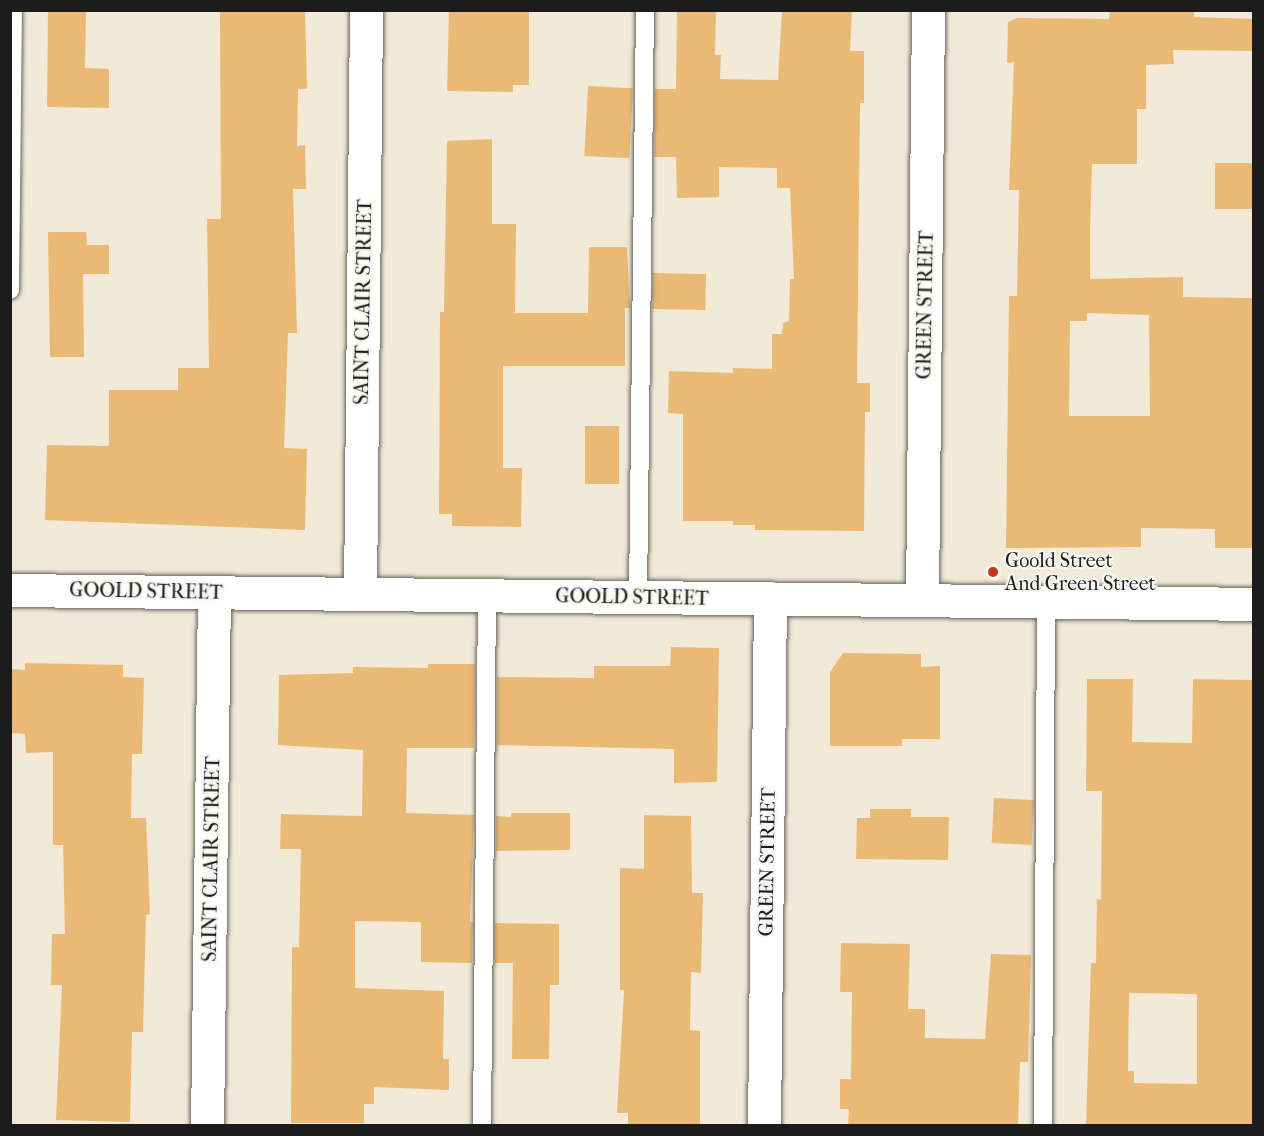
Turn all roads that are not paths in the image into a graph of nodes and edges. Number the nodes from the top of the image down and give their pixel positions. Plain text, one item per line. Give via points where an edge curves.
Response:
1 (13, 10) edge
2 (366, 10) edge
3 (645, 10) edge
4 (928, 10) edge
5 (10, 290) edge
6 (10, 590) edge
7 (214, 592) junction
8 (360, 594) junction
9 (487, 596) junction
10 (638, 597) junction
11 (770, 598) junction
12 (922, 600) junction
13 (1046, 602) junction
14 (1254, 604) edge
15 (207, 1125) edge
16 (482, 1125) edge
17 (764, 1125) edge
18 (1043, 1125) edge

1 - 5 lane
2 - 8 street, SAINT CLAIR STREET
3 - 10 lane
4 - 12 street, GREEN STREET
6 - 7 street, GOOLD STREET
7 - 8 street, GOOLD STREET
7 - 15 street, SAINT CLAIR STREET
8 - 9 street, GOOLD STREET
9 - 10 street, GOOLD STREET
9 - 16 lane
10 - 11 street, GOOLD STREET
11 - 12 street, GOOLD STREET
11 - 17 street, GREEN STREET
12 - 13 street, GOOLD STREET
13 - 14 street, GOOLD STREET
13 - 18 lane

